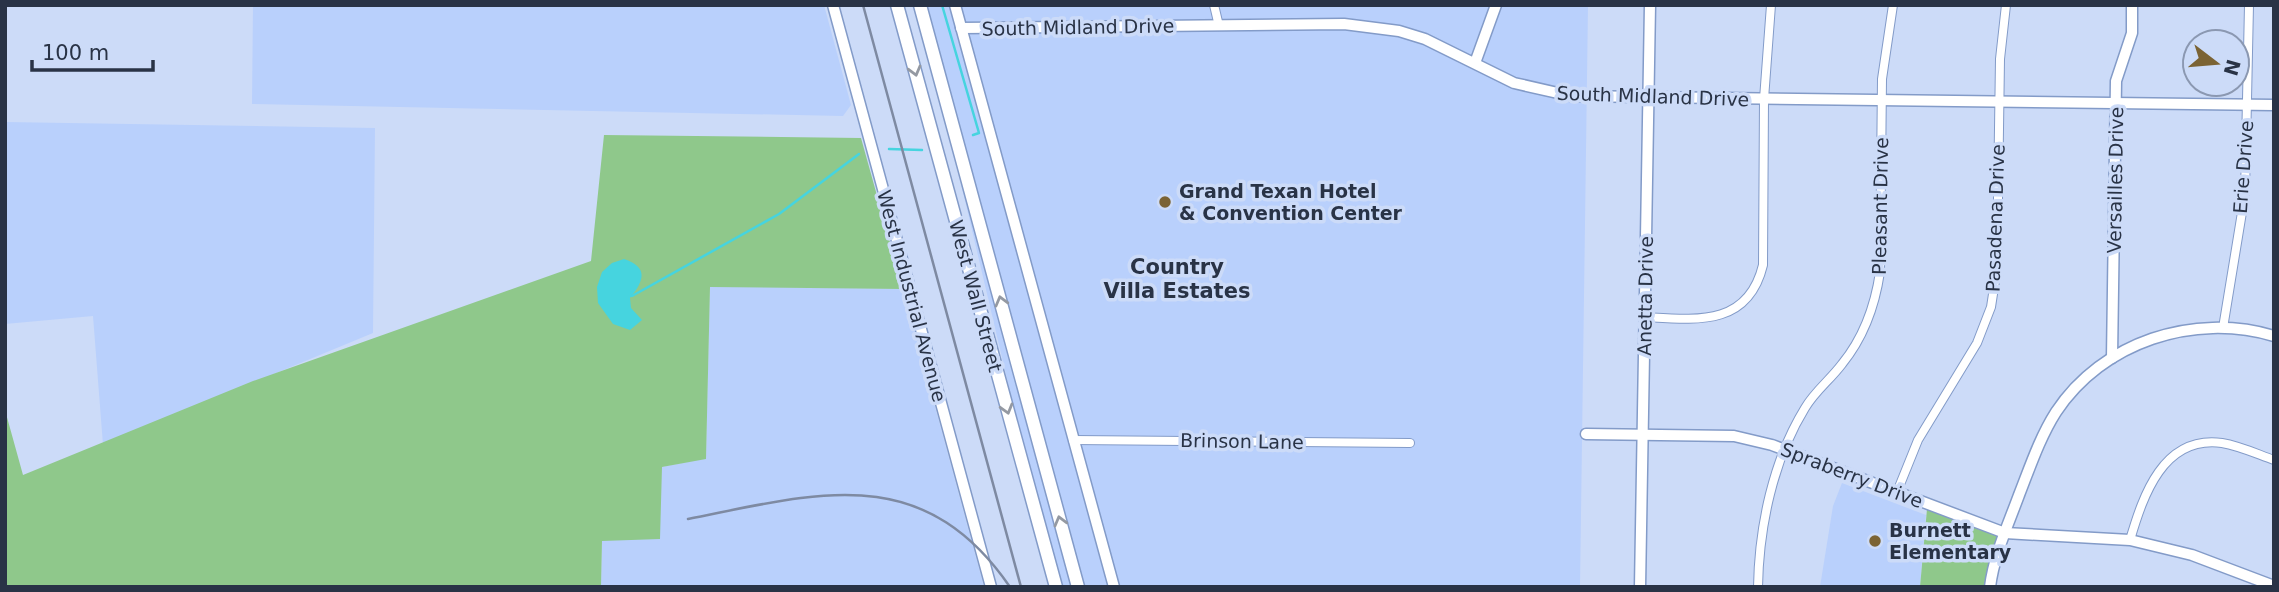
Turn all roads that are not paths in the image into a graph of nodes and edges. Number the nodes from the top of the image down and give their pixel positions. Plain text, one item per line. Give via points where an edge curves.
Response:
1 (833, 5) edge
2 (897, 5) edge
3 (920, 5) edge
4 (955, 5) edge
5 (1214, 5) edge
6 (1496, 5) edge
7 (1650, 5) edge
8 (1771, 5) edge
9 (1893, 5) edge
10 (2006, 5) edge
11 (2132, 5) edge
12 (2249, 5) edge
13 (1219, 26) junction
14 (961, 28) junction
15 (1475, 63) junction
16 (1649, 97) junction
17 (1765, 99) junction
18 (1881, 100) junction
19 (1998, 101) junction
20 (2116, 104) junction
21 (2247, 105) junction
22 (2274, 105) edge
23 (1644, 317) junction
24 (2223, 328) junction
25 (2274, 336) edge
26 (2112, 358) junction
27 (1642, 434) junction
28 (1586, 435) dead end
29 (1073, 440) junction
30 (1410, 443) dead end
31 (1786, 450) junction
32 (2274, 460) edge
33 (1897, 492) junction
34 (2004, 533) junction
35 (2130, 540) junction
36 (2274, 586) edge
37 (991, 587) edge
38 (1056, 587) edge
39 (1078, 587) edge
40 (1114, 587) edge
41 (1640, 587) edge
42 (1758, 587) edge
43 (1990, 587) edge

1 - 37 street, West Industrial Avenue
2 -> 38 main road, West Wall Street
39 -> 3 main road, West Wall Street
4 - 14 street
5 - 13 street
6 - 15 street
7 - 16 street, Anetta Drive
8 - 17 street
9 - 18 street, Pleasant Drive
10 - 19 street, Pasadena Drive
11 - 20 street, Versailles Drive via 2132,33 2117,74
12 - 21 street, Erie Drive
13 - 14 street, South Midland Drive
13 - 15 street, South Midland Drive via 1373,27 1425,39
14 - 29 street
15 - 16 street, South Midland Drive via 1514,83 1546,92
16 - 17 street, South Midland Drive
16 - 23 street, Anetta Drive
17 - 18 street, South Midland Drive
17 - 23 street via 1763,265 1758,286 1733,312 1703,318
18 - 19 street, South Midland Drive
18 - 31 street, Pleasant Drive via 1880,272 1875,299 1857,343 1806,406
19 - 20 street, South Midland Drive
19 - 33 street, Pasadena Drive via 1997,268 1991,307 1977,343 1918,440
20 - 21 street, South Midland Drive
20 - 26 street, Versailles Drive
21 - 22 street, South Midland Drive
21 - 24 street, Erie Drive via 2245,194
23 - 27 street, Anetta Drive
24 - 25 street
24 - 26 street via 2167,334
26 - 34 street via 2073,390 2056,412
27 - 28 street, Spraberry Drive
27 - 31 street, Spraberry Drive via 1734,436
27 - 41 street, Anetta Drive
29 - 30 street, Brinson Lane
29 - 40 street
31 - 33 street, Spraberry Drive
31 - 42 street, Pleasant Drive via 1762,527
32 - 35 street via 2218,443 2178,453 2154,475
33 - 34 street, Spraberry Drive
34 - 35 street, Spraberry Drive
34 - 43 street
35 - 36 street, Spraberry Drive via 2192,555

